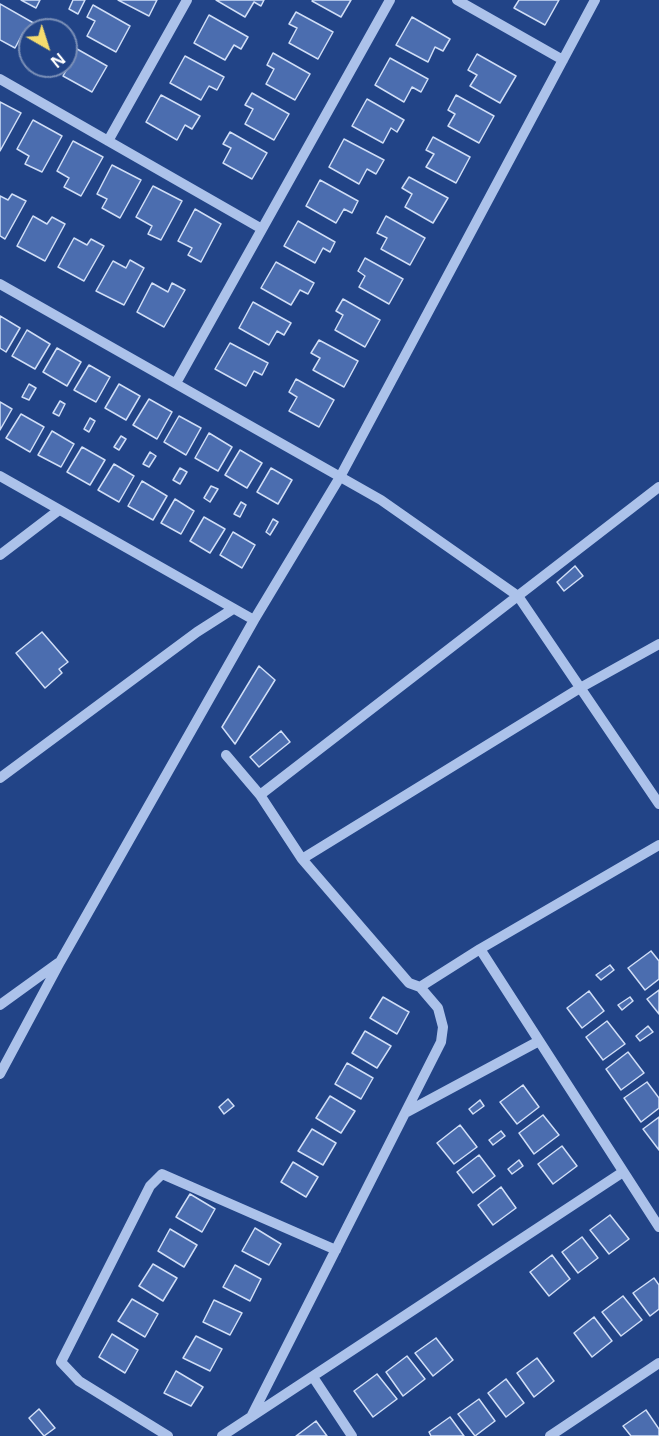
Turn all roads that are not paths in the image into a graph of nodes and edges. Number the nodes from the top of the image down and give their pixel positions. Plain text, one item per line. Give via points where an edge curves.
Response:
1 (187, 0) edge
2 (390, 0) edge
3 (456, 0) edge
4 (595, 0) edge
5 (563, 60) junction
6 (0, 80) edge
7 (108, 141) junction
8 (262, 228) junction
9 (0, 284) edge
10 (176, 383) junction
11 (0, 476) edge
12 (340, 477) junction
13 (659, 487) edge
14 (59, 510) junction
15 (0, 555) edge
16 (518, 596) junction
17 (233, 609) junction
18 (254, 620) junction
19 (659, 644) edge
20 (580, 688) junction
21 (226, 755) dead end
22 (0, 778) edge
23 (260, 795) junction
24 (659, 804) edge
25 (657, 850) edge
26 (302, 859) junction
27 (480, 950) junction
28 (60, 962) junction
29 (420, 987) junction
30 (0, 1005) edge
31 (539, 1041) junction
32 (0, 1074) edge
33 (405, 1113) junction
34 (623, 1172) junction
35 (659, 1227) edge
36 (336, 1250) junction
37 (659, 1363) edge
38 (313, 1377) junction
39 (251, 1417) junction
40 (168, 1436) edge
41 (222, 1436) edge
42 (352, 1436) edge
43 (550, 1436) edge

1 - 7 street
2 - 8 street
3 - 5 street
4 - 5 street
5 - 12 street
6 - 7 street
7 - 8 street
8 - 10 street
9 - 10 street
10 - 12 street
11 - 14 street
12 - 16 street
12 - 18 street
13 - 16 street
14 - 15 street
14 - 17 street
16 - 20 street
16 - 23 street
17 - 18 street
17 - 22 street
18 - 28 street
19 - 20 street
20 - 24 street
20 - 26 street
21 - 23 street
23 - 26 street
25 - 27 street
26 - 29 street via 409,983
27 - 29 street
27 - 31 street
28 - 30 street
28 - 32 street
29 - 33 street via 438,1008 443,1027 441,1042
31 - 33 street
31 - 34 street
33 - 36 street
34 - 35 street
34 - 38 street
36 - 39 street
36 - 40 street via 162,1174 150,1186 61,1362 79,1382
37 - 43 street
38 - 39 street
38 - 42 street
39 - 41 street

